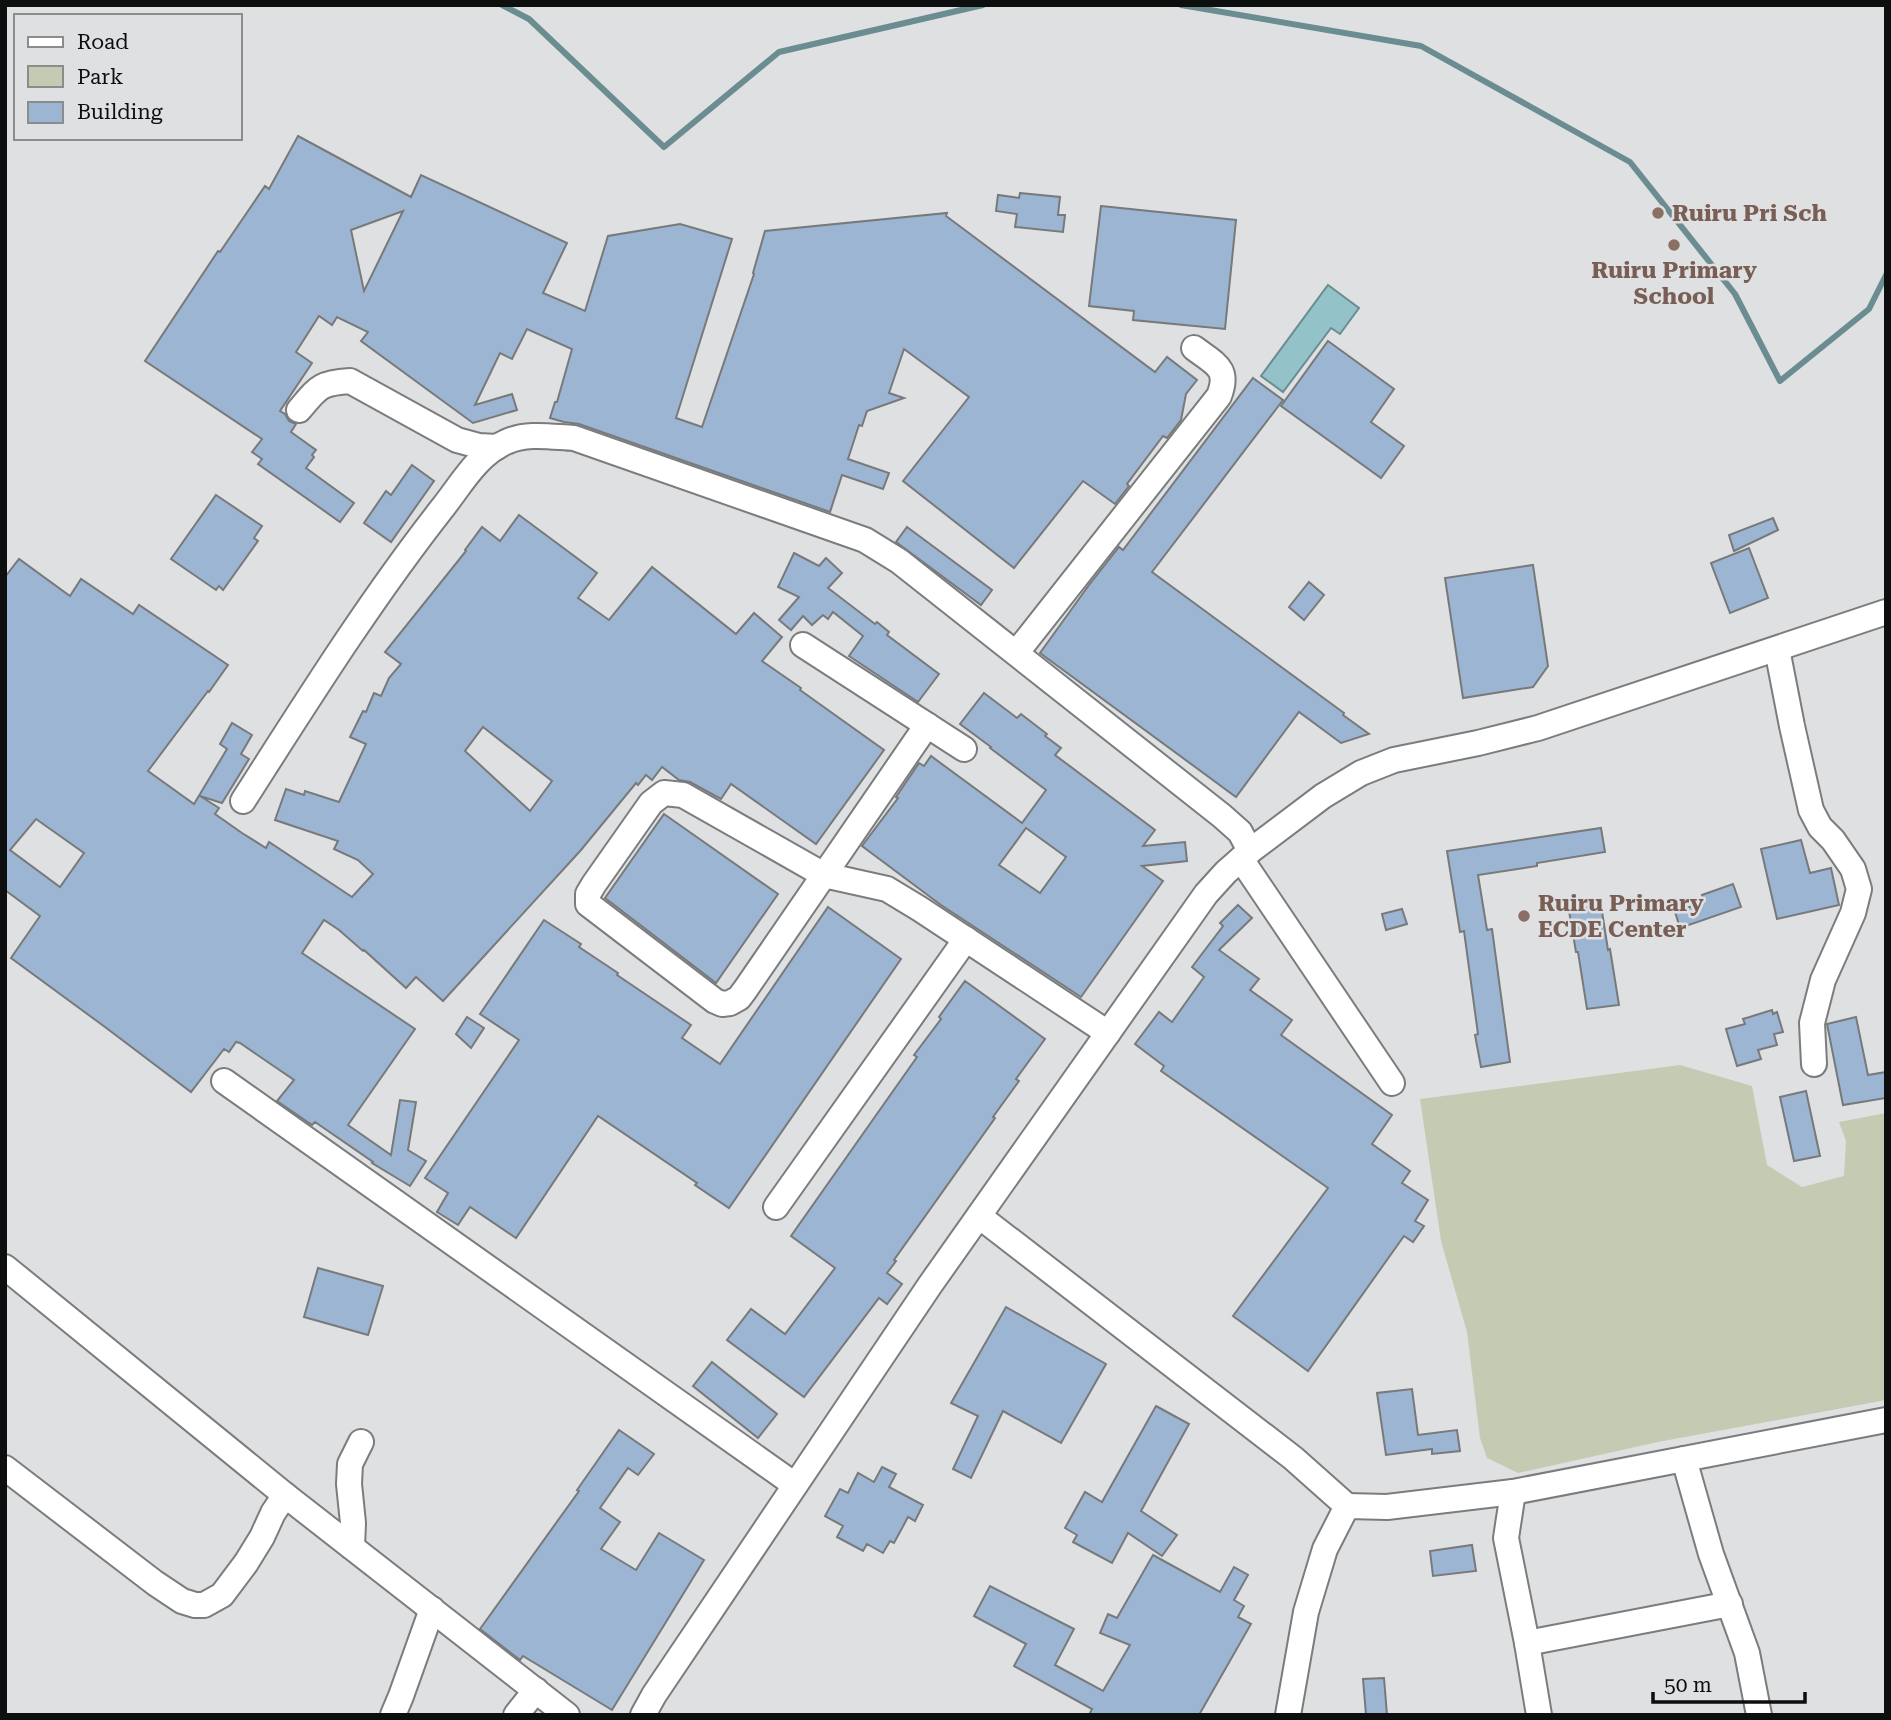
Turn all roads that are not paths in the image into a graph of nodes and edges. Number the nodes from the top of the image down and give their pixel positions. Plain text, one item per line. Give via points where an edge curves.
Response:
1 (1194, 348) dead end
2 (299, 410) dead end
3 (497, 447) junction
4 (1886, 612) edge
5 (803, 645) dead end
6 (1777, 649) junction
7 (1017, 652) junction
8 (927, 725) junction
9 (964, 749) dead end
10 (243, 801) dead end
11 (1245, 855) junction
12 (824, 875) junction
13 (966, 939) junction
14 (1108, 1033) junction
15 (1814, 1065) dead end
16 (224, 1081) dead end
17 (1392, 1083) dead end
18 (776, 1207) dead end
19 (979, 1216) junction
20 (5, 1267) edge
21 (1886, 1420) edge
22 (360, 1442) dead end
23 (1684, 1459) junction
24 (5, 1468) edge
25 (795, 1485) junction
26 (1513, 1492) junction
27 (285, 1495) junction
28 (1347, 1506) junction
29 (352, 1548) junction
30 (1730, 1604) junction
31 (432, 1609) junction
32 (1528, 1643) junction
33 (536, 1690) junction
34 (393, 1715) edge
35 (516, 1715) edge
36 (567, 1715) edge
37 (643, 1715) edge
38 (1288, 1715) edge
39 (1539, 1715) edge
40 (1759, 1715) edge

1 - 7 street via 1220,368 1224,383 1219,396
2 - 3 street via 317,389 331,382 350,381 457,440
3 - 7 street via 539,435 574,438 865,540 900,561
3 - 10 street via 483,456 431,522 340,649
4 - 6 street
5 - 8 street
6 - 11 street via 1538,728 1394,760 1323,796
6 - 15 street via 1811,810 1853,869 1859,889 1820,990 1812,1023
7 - 11 street via 1240,832
8 - 9 street
8 - 12 street
11 - 14 street via 1206,894
11 - 17 street
12 - 12 street via 745,990 722,1004 589,904 594,884 651,803 664,793 683,795
12 - 13 street via 887,889
13 - 14 street
13 - 18 street
14 - 19 street
16 - 25 street
19 - 25 street
19 - 28 street via 1293,1458
20 - 27 street
21 - 23 street
22 - 29 street via 350,1464
23 - 26 street
23 - 30 street
24 - 27 street via 155,1583 195,1605 222,1595
25 - 37 street
26 - 28 street via 1387,1507
26 - 32 street via 1506,1538
27 - 29 street
28 - 38 street via 1325,1549 1306,1612
29 - 31 street
30 - 32 street
30 - 40 street via 1747,1653
31 - 33 street
31 - 34 street
32 - 39 street
33 - 35 street
33 - 36 street

